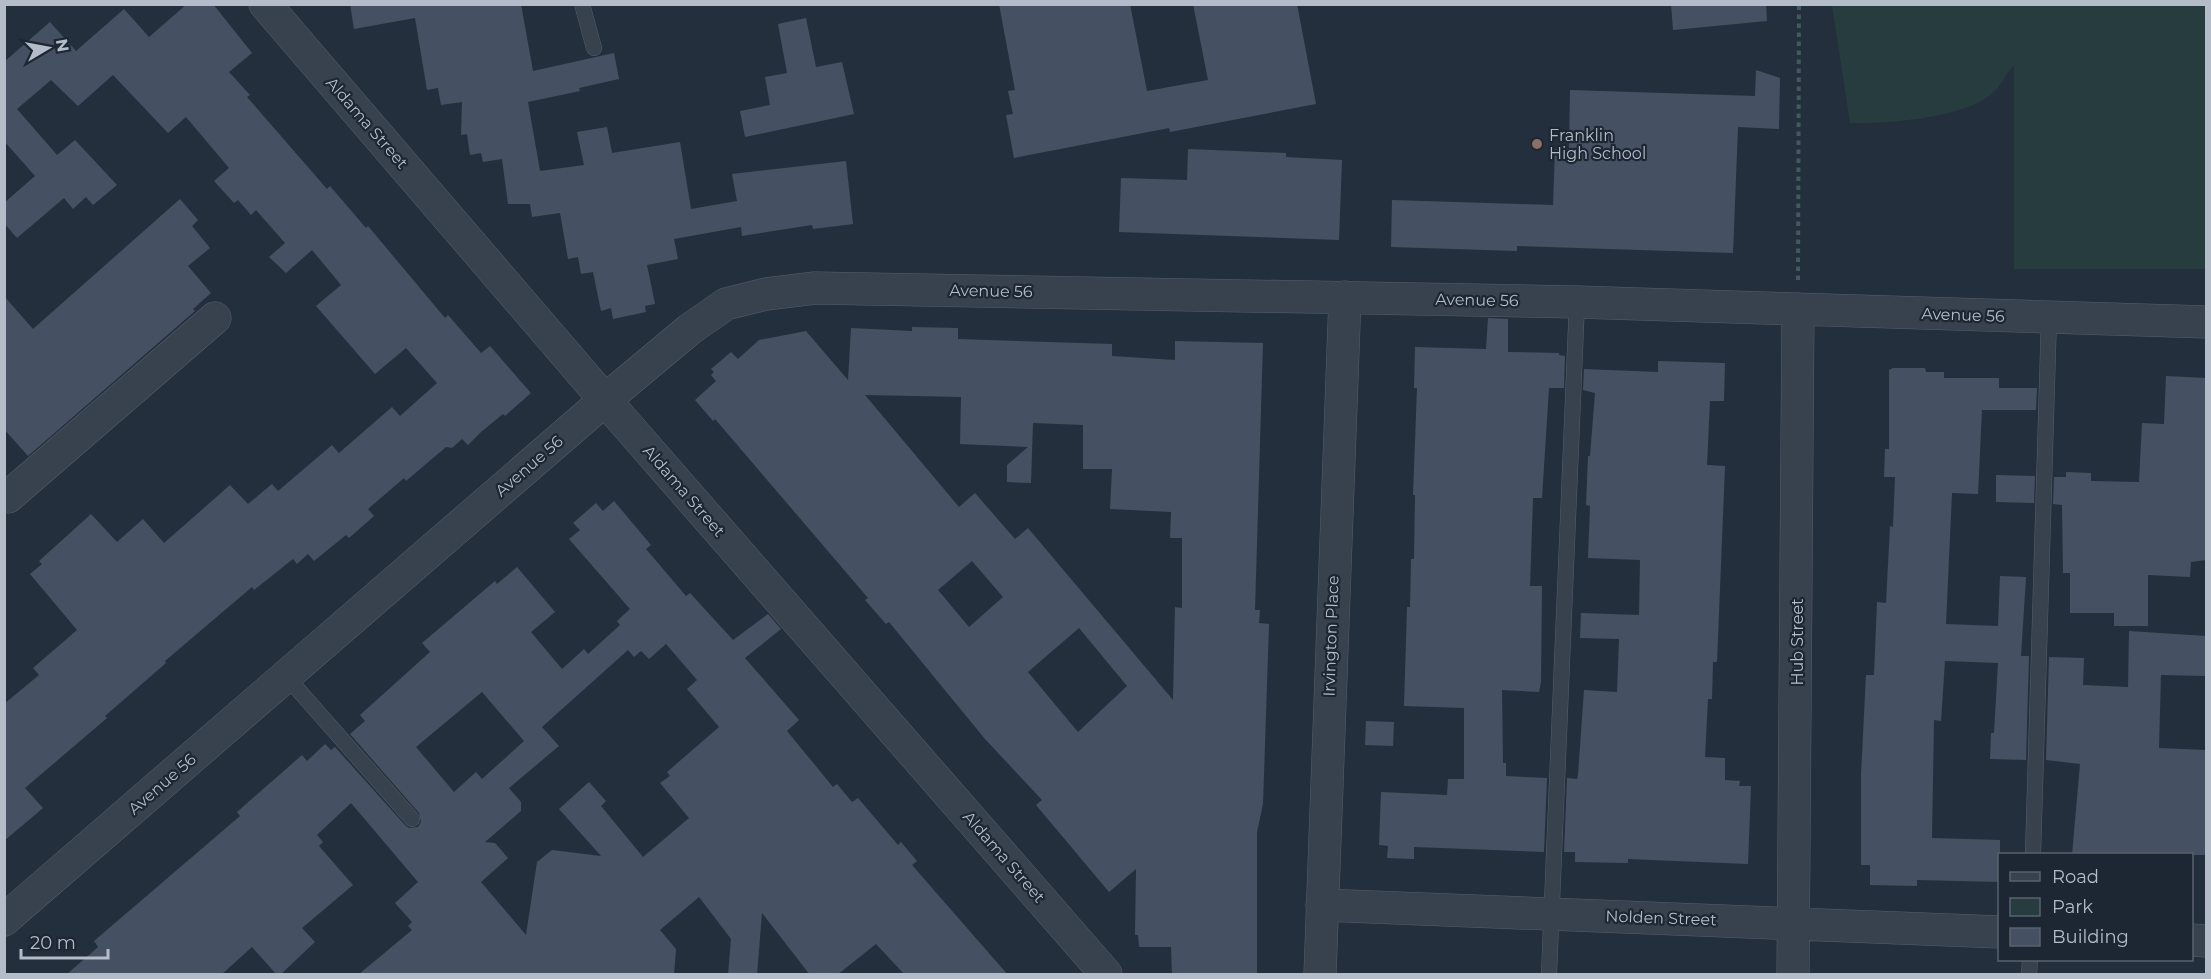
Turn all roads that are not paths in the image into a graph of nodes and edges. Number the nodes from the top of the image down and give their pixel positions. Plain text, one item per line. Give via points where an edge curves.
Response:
1 (265, 4) edge
2 (582, 4) edge
3 (594, 48) dead end
4 (1345, 297) junction
5 (1576, 302) junction
6 (1798, 309) junction
7 (2049, 317) junction
8 (215, 318) dead end
9 (2206, 322) edge
10 (605, 400) junction
11 (4, 493) edge
12 (286, 676) junction
13 (411, 819) dead end
14 (2033, 853) edge
15 (1322, 905) junction
16 (1549, 914) junction
17 (4, 920) edge
18 (1795, 924) junction
19 (1998, 932) edge
20 (1106, 975) edge
21 (1320, 975) edge
22 (1549, 975) edge
23 (1793, 975) edge

1 - 10 street, Aldama Street
2 - 3 lane
4 - 5 street, Avenue 56
4 - 10 street, Avenue 56 via 815,288 766,294 726,304
4 - 15 street, Irvington Place
5 - 6 street, Avenue 56
5 - 16 lane
6 - 7 street, Avenue 56
6 - 18 street, Hub Street
7 - 9 street, Avenue 56
7 - 14 lane
8 - 11 street via 8,497
10 - 12 street, Avenue 56
10 - 20 street, Aldama Street
12 - 13 lane
12 - 17 street, Avenue 56
15 - 16 street, Nolden Street
15 - 21 street, Irvington Place
16 - 18 street, Nolden Street
16 - 22 lane
18 - 19 street, Nolden Street
18 - 23 street, Hub Street

